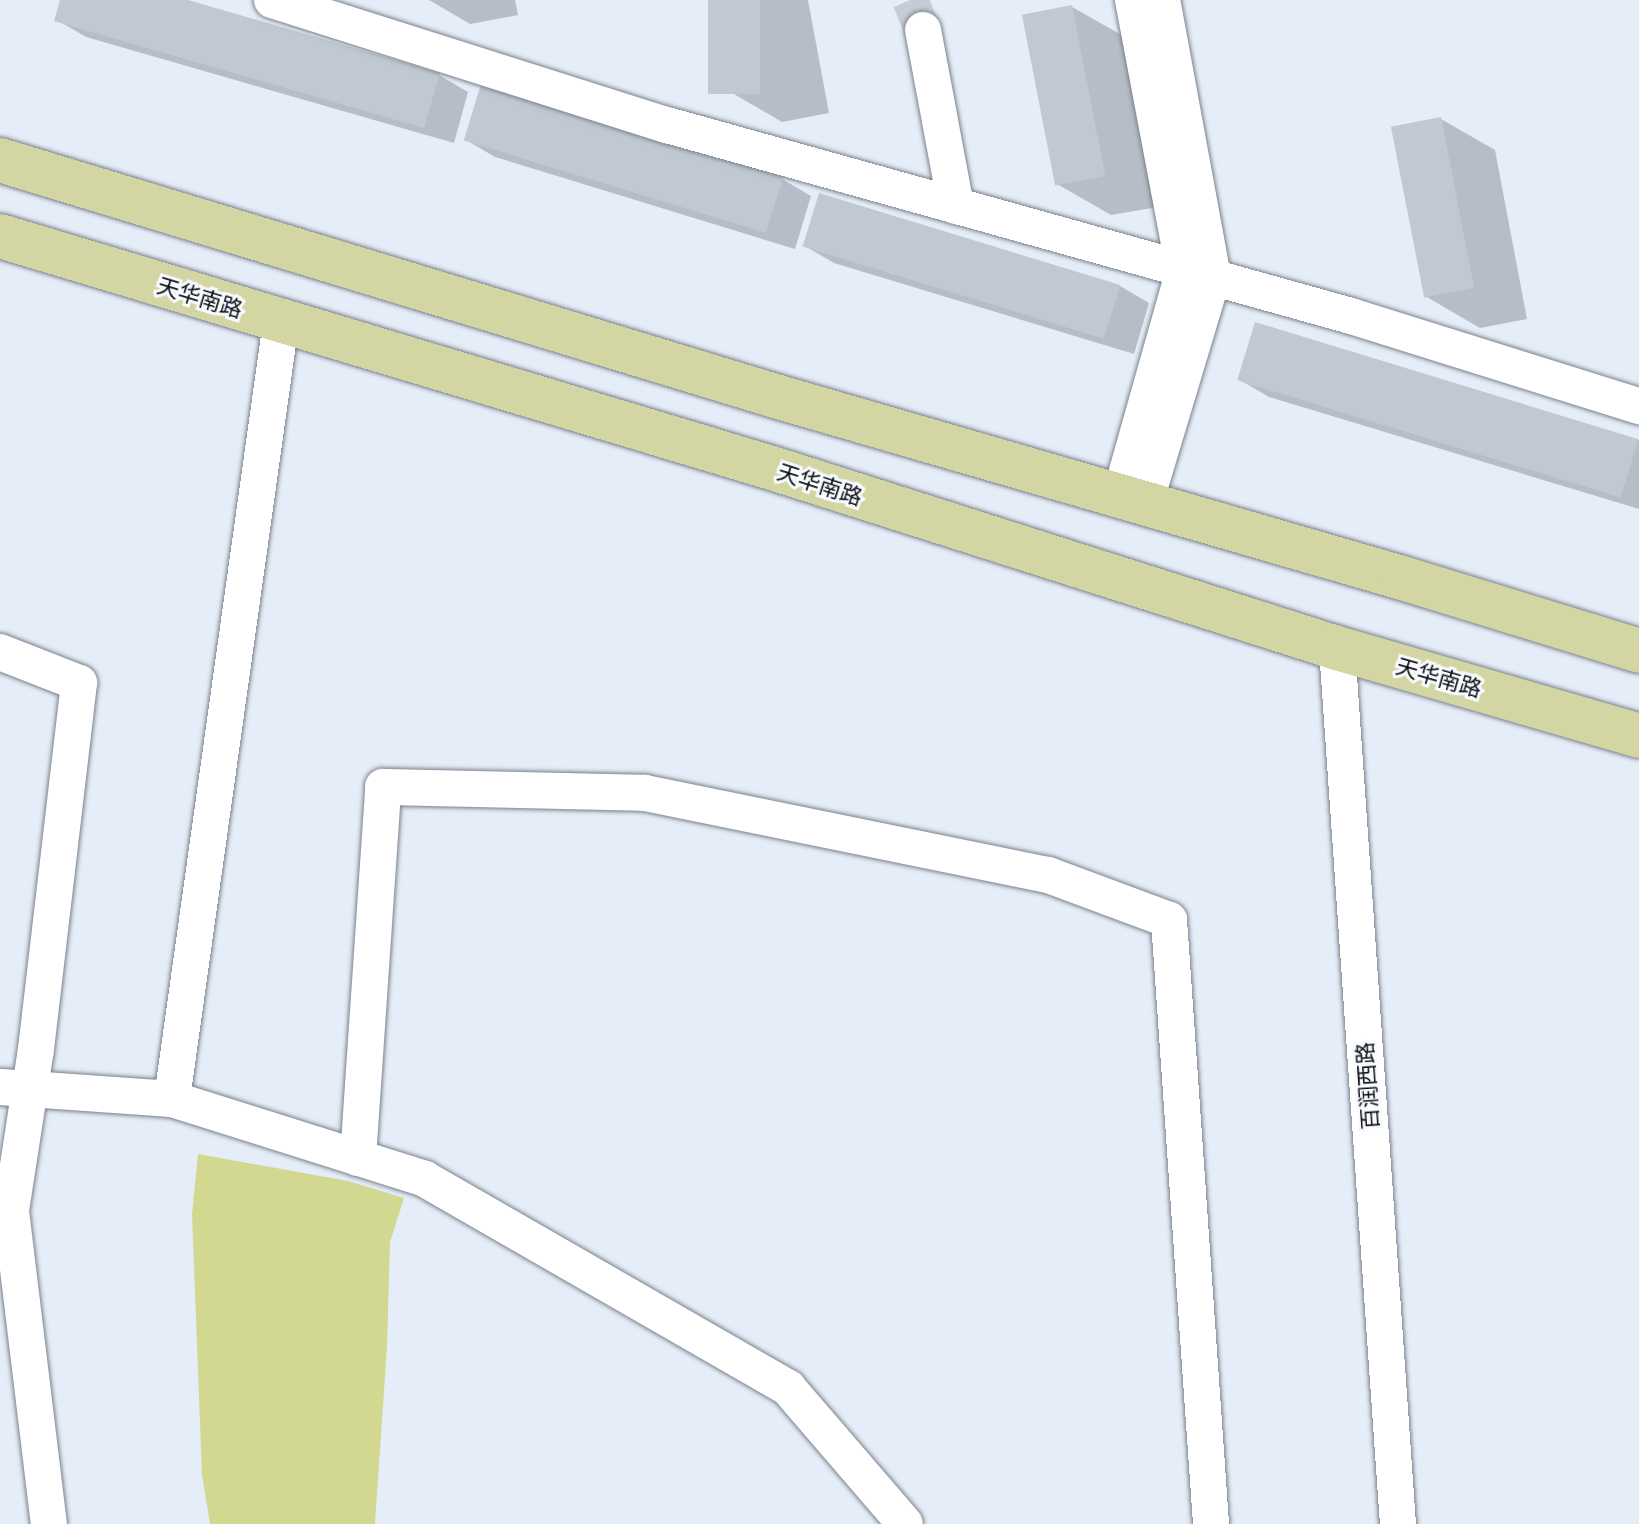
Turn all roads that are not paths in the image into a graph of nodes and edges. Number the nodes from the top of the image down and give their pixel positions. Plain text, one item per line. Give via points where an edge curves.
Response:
1 (272, 0) edge
2 (1133, 0) edge
3 (1162, 0) edge
4 (923, 30) tunnel mouth
5 (0, 160) edge
6 (956, 206) junction
7 (0, 236) edge
8 (1198, 273) junction
9 (281, 322) junction
10 (1639, 406) edge
11 (1132, 500) junction
12 (1337, 648) junction
13 (1639, 651) edge
14 (0, 652) edge
15 (1639, 736) edge
16 (15, 1088) edge
17 (172, 1099) junction
18 (358, 1158) junction
19 (49, 1524) edge
20 (905, 1524) edge
21 (1211, 1524) edge
22 (1398, 1524) edge

1 - 6 street via 667,125
2 - 8 street
3 - 8 street
4 - 6 street
5 - 11 main road
6 - 8 street
7 - 9 main road, 天华南路
8 - 10 street
8 - 11 street
9 - 12 main road, 天华南路 via 775,469
9 - 17 street
11 - 13 main road
12 - 15 main road, 天华南路
12 - 22 street, 百润西路
14 - 16 street via 79,683
16 - 17 street
16 - 19 street via 11,1211
17 - 18 street
18 - 20 street via 425,1179 788,1388
18 - 21 street via 383,787 645,793 1048,875 1169,920

